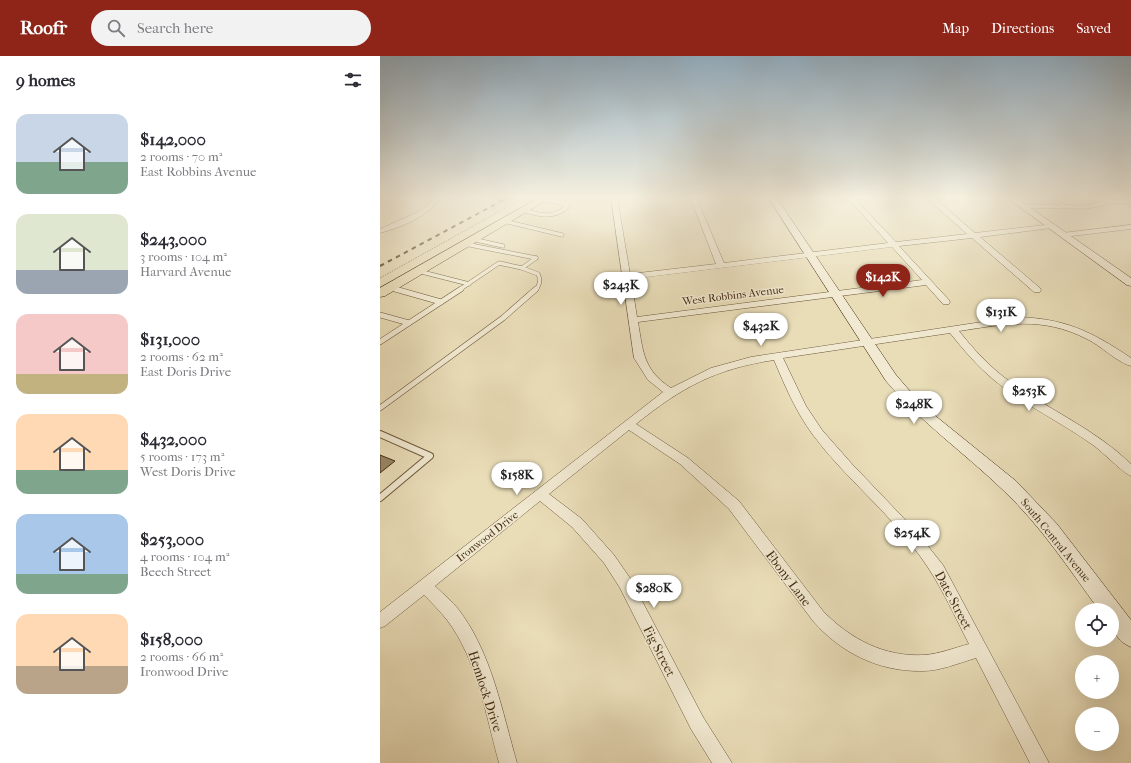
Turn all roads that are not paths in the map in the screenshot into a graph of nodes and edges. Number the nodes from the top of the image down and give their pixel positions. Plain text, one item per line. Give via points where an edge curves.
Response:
1 (488, 230) edge
2 (541, 230) edge
3 (619, 230) edge
4 (706, 230) edge
5 (794, 230) edge
6 (881, 230) edge
7 (968, 230) edge
8 (1017, 230) edge
9 (1057, 230) edge
10 (1097, 230) edge
11 (1063, 234) junction
12 (562, 235) dead end
13 (974, 235) junction
14 (469, 241) junction
15 (895, 245) junction
16 (503, 246) dead end
17 (810, 255) junction
18 (721, 266) junction
19 (522, 268) junction
20 (418, 271) junction
21 (627, 277) junction
22 (928, 282) junction
23 (1131, 283) edge
24 (469, 284) junction
25 (385, 290) edge
26 (1036, 290) dead end
27 (836, 294) junction
28 (441, 302) junction
29 (946, 302) dead end
30 (380, 315) edge
31 (634, 320) junction
32 (409, 323) junction
33 (952, 329) junction
34 (380, 342) edge
35 (867, 342) junction
36 (777, 356) junction
37 (1131, 362) edge
38 (670, 392) junction
39 (380, 408) edge
40 (628, 424) junction
41 (380, 434) edge
42 (1131, 471) edge
43 (540, 494) junction
44 (380, 498) edge
45 (425, 586) junction
46 (1106, 603) edge
47 (380, 621) edge
48 (1119, 621) edge
49 (1131, 637) edge
50 (980, 649) junction
51 (508, 763) edge
52 (723, 763) edge
53 (1040, 763) edge

1 - 14 main road
2 - 12 lane
3 - 21 street
4 - 18 street
5 - 17 street, South Central Avenue
6 - 15 street
7 - 13 street
8 - 13 street
9 - 11 street
10 - 11 street
11 - 23 street
13 - 15 street
13 - 26 street
14 - 16 lane
14 - 19 lane via 536,258
14 - 20 main road
15 - 17 street
15 - 22 street
17 - 18 street
17 - 27 street, South Central Avenue
18 - 21 street
19 - 24 lane via 499,263
19 - 39 lane via 538,274 539,285 534,293
20 - 24 lane
20 - 25 main road
21 - 31 street
22 - 27 street, West Robbins Avenue
22 - 29 street
24 - 28 lane
25 - 28 lane
27 - 31 street, West Robbins Avenue
27 - 35 street, South Central Avenue
28 - 32 lane
30 - 32 lane
31 - 38 street via 638,353 644,368 658,384
32 - 34 lane
33 - 35 street, Ironwood Drive
33 - 37 street, Ironwood Drive via 1015,320 1051,323 1088,336
33 - 42 street via 995,376 1080,429
35 - 36 street, Ironwood Drive
35 - 46 street, South Central Avenue via 911,403 1009,485 1041,519
36 - 38 street, Ironwood Drive via 719,368 694,378
36 - 50 street, Date Street via 796,400 816,432 927,552
38 - 40 street, Ironwood Drive
40 - 43 street, Ironwood Drive
40 - 50 street, Ebony Lane via 674,453 718,489 734,506 818,616 843,640 873,656 899,662 937,662
41 - 44 lane via 430,456
43 - 45 street, Ironwood Drive
43 - 52 street, Fig Street via 577,523 609,559 625,583 696,723
45 - 47 street, Ironwood Drive
45 - 51 street, Hemlock Drive via 453,615 471,645 481,668
48 - 49 street, South Central Avenue
50 - 53 street, Date Street

